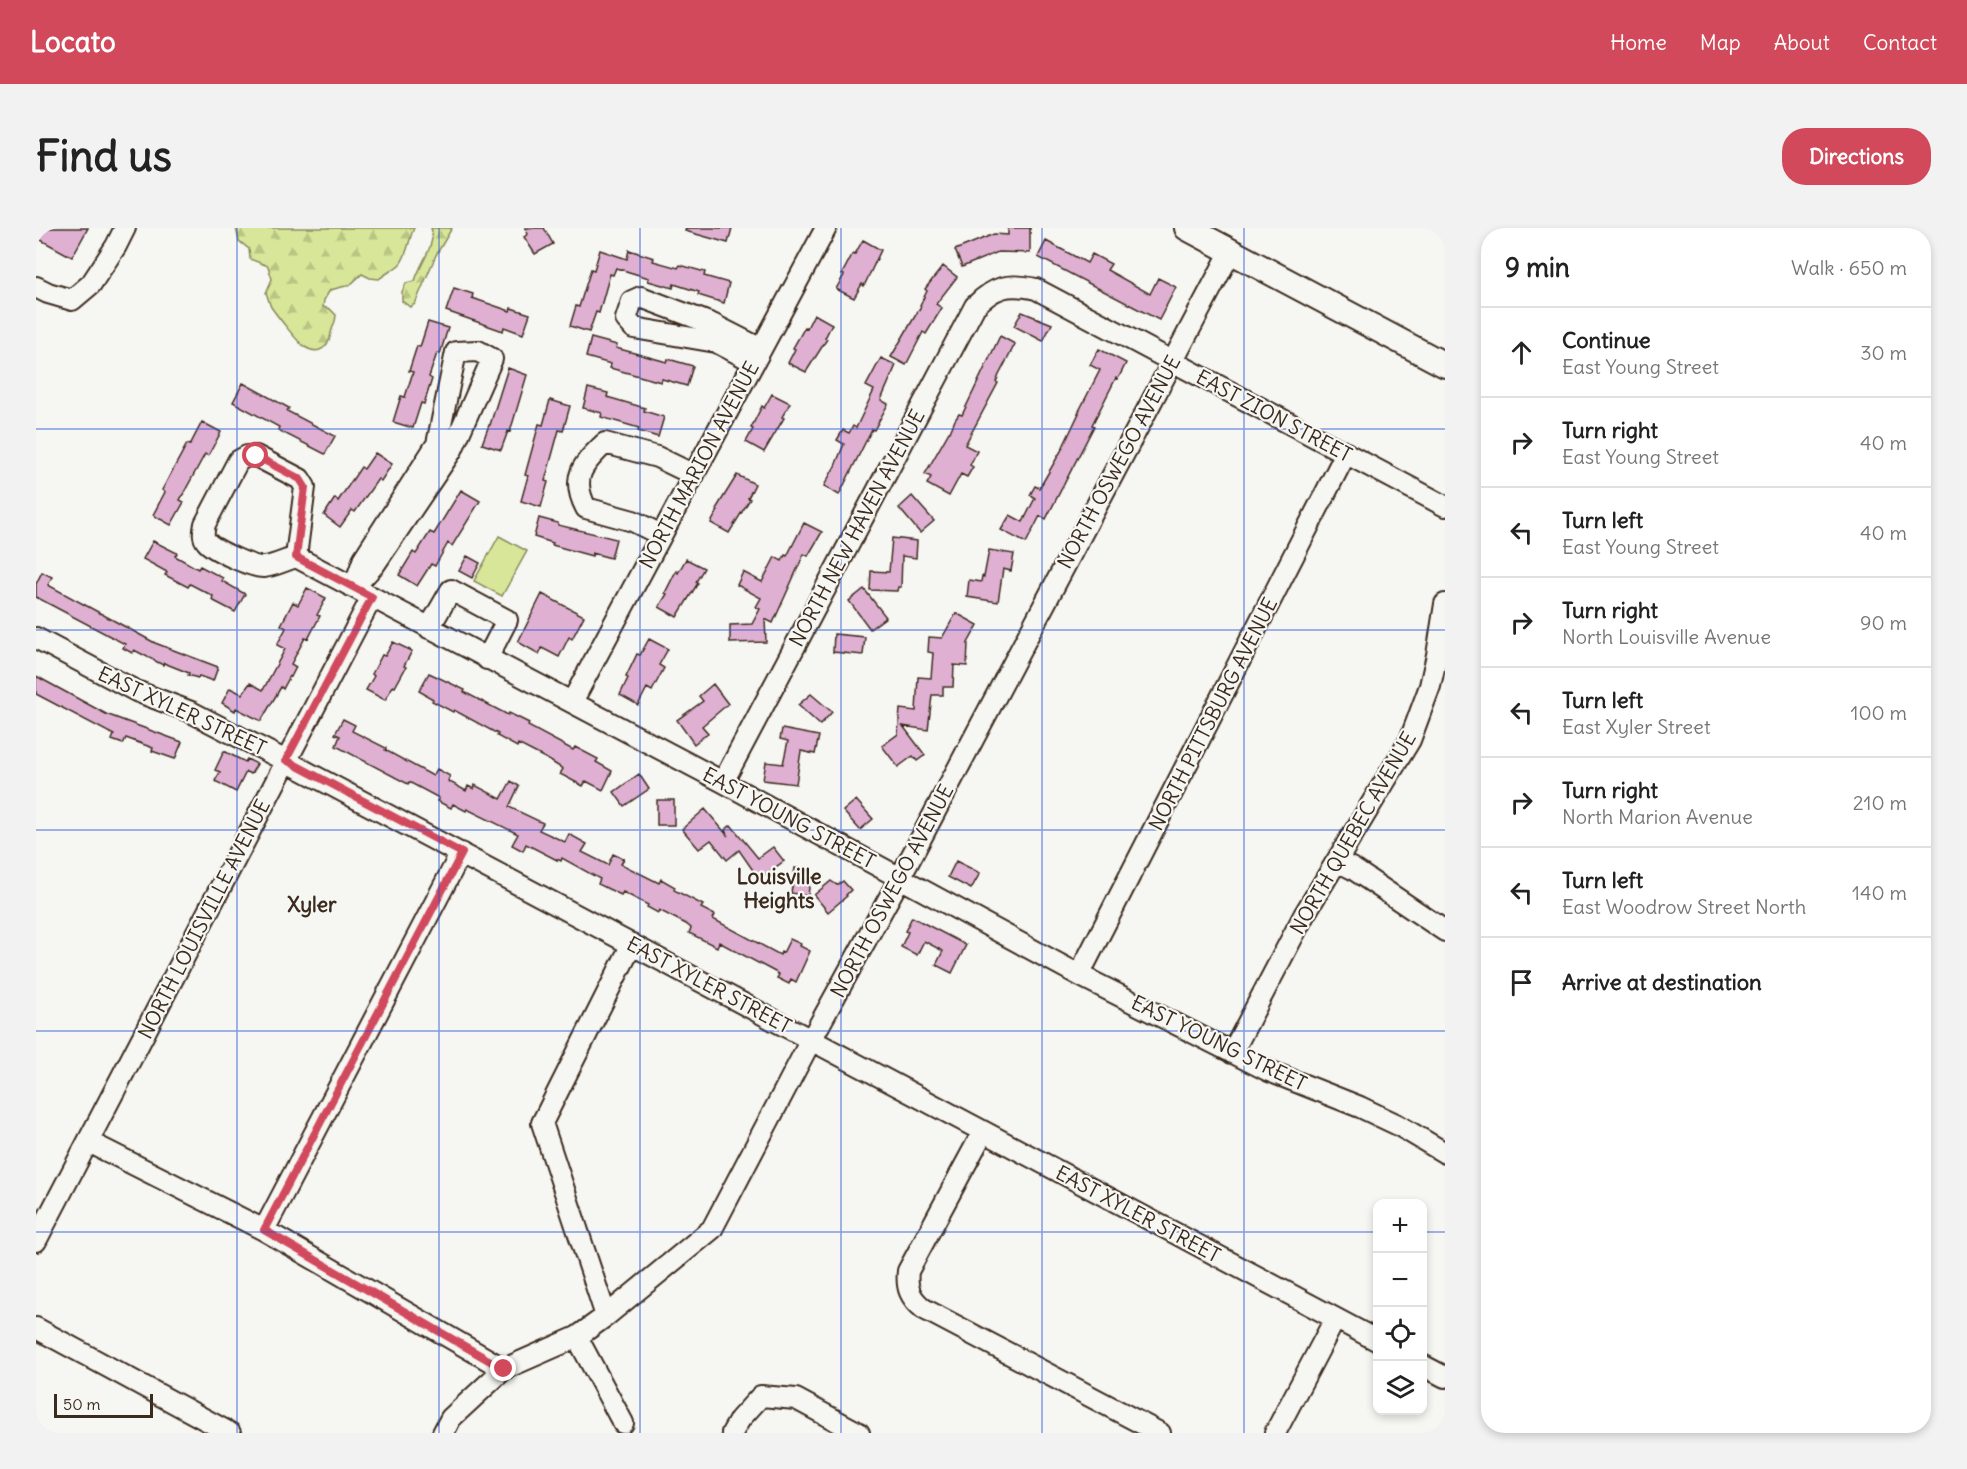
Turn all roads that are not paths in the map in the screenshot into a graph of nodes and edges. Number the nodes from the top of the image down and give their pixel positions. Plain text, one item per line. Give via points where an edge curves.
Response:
1 (124, 228) edge
2 (1187, 228) edge
3 (818, 231) edge
4 (1231, 251) junction
5 (36, 286) edge
6 (1005, 286) joint
7 (758, 355) junction
8 (1172, 362) junction
9 (1445, 365) edge
10 (1346, 453) junction
11 (694, 475) junction
12 (1445, 506) edge
13 (661, 536) junction
14 (296, 557) junction
15 (354, 587) junction
16 (372, 597) junction
17 (1445, 604) edge
18 (429, 628) junction
19 (36, 638) edge
20 (487, 659) junction
21 (572, 702) junction
22 (286, 760) junction
23 (723, 782) junction
24 (462, 853) junction
25 (1337, 861) junction
26 (900, 878) junction
27 (1445, 931) edge
28 (632, 944) junction
29 (1079, 975) junction
30 (811, 1040) junction
31 (1232, 1053) junction
32 (983, 1132) junction
33 (89, 1142) junction
34 (1445, 1153) edge
35 (264, 1230) junction
36 (36, 1241) edge
37 (606, 1316) junction
38 (1335, 1319) junction
39 (36, 1328) edge
40 (577, 1337) junction
41 (1373, 1339) edge
42 (1427, 1368) edge
43 (504, 1369) junction
44 (1445, 1377) edge
45 (623, 1422) dead end
46 (230, 1433) edge
47 (443, 1433) edge
48 (732, 1433) edge
49 (859, 1433) edge
50 (1160, 1433) edge
51 (1275, 1433) edge

1 - 5 street via 91,284 72,300
2 - 4 main road
3 - 7 street, NORTH MARION AVENUE
4 - 8 street, NORTH OSWEGO AVENUE
4 - 9 main road
6 - 8 street, EAST ZION STREET via 1036,289
6 - 23 street, NORTH NEW HAVEN AVENUE via 987,294 975,306
7 - 7 street via 712,324 641,297 632,301 626,319 634,328 716,342
7 - 11 street, NORTH MARION AVENUE
8 - 10 street, EAST ZION STREET
8 - 26 street, NORTH OSWEGO AVENUE
10 - 12 street, EAST ZION STREET
10 - 29 street, NORTH PITTSBURG AVENUE
11 - 13 street, NORTH MARION AVENUE
11 - 13 street via 657,457 605,443 585,464 579,477 579,495 586,508 633,521
13 - 21 street, NORTH MARION AVENUE
14 - 14 street via 262,567 250,565 206,542 205,524 238,461 247,456 265,460 300,479 305,487
14 - 15 street, EAST YOUNG STREET
15 - 15 street via 375,564 452,450 492,358 478,351 456,352 437,444 364,558
15 - 16 street, EAST YOUNG STREET
16 - 18 street, EAST YOUNG STREET
16 - 22 street, NORTH LOUISVILLE AVENUE
17 - 25 street, NORTH QUEBEC AVENUE via 1430,686 1410,740
18 - 20 street, EAST YOUNG STREET
18 - 20 street via 451,590 507,620
19 - 22 street, EAST XYLER STREET via 136,692 191,712
20 - 21 street, EAST YOUNG STREET
21 - 23 street, EAST YOUNG STREET
22 - 24 street, EAST XYLER STREET
22 - 33 street, NORTH LOUISVILLE AVENUE
23 - 26 street, EAST YOUNG STREET
24 - 28 street, EAST XYLER STREET
24 - 35 street
25 - 27 street
25 - 31 street, NORTH QUEBEC AVENUE via 1304,915
26 - 29 street, EAST YOUNG STREET
26 - 30 street, NORTH OSWEGO AVENUE
28 - 30 street, EAST XYLER STREET
28 - 37 street via 542,1123
29 - 31 street, EAST YOUNG STREET
30 - 32 street, EAST XYLER STREET
30 - 37 street, NORTH OSWEGO AVENUE via 712,1229
31 - 34 street, EAST YOUNG STREET via 1398,1125
32 - 38 street, EAST XYLER STREET
32 - 50 street via 908,1271 907,1284 913,1300
33 - 35 street
33 - 36 street, NORTH LOUISVILLE AVENUE
35 - 43 street
37 - 40 street, NORTH OSWEGO AVENUE
38 - 41 street, EAST XYLER STREET
38 - 51 street
39 - 46 street
40 - 43 street, NORTH OSWEGO AVENUE
40 - 45 street
42 - 44 street
43 - 47 street, NORTH OSWEGO AVENUE via 451,1418
48 - 49 street via 761,1396 796,1399

